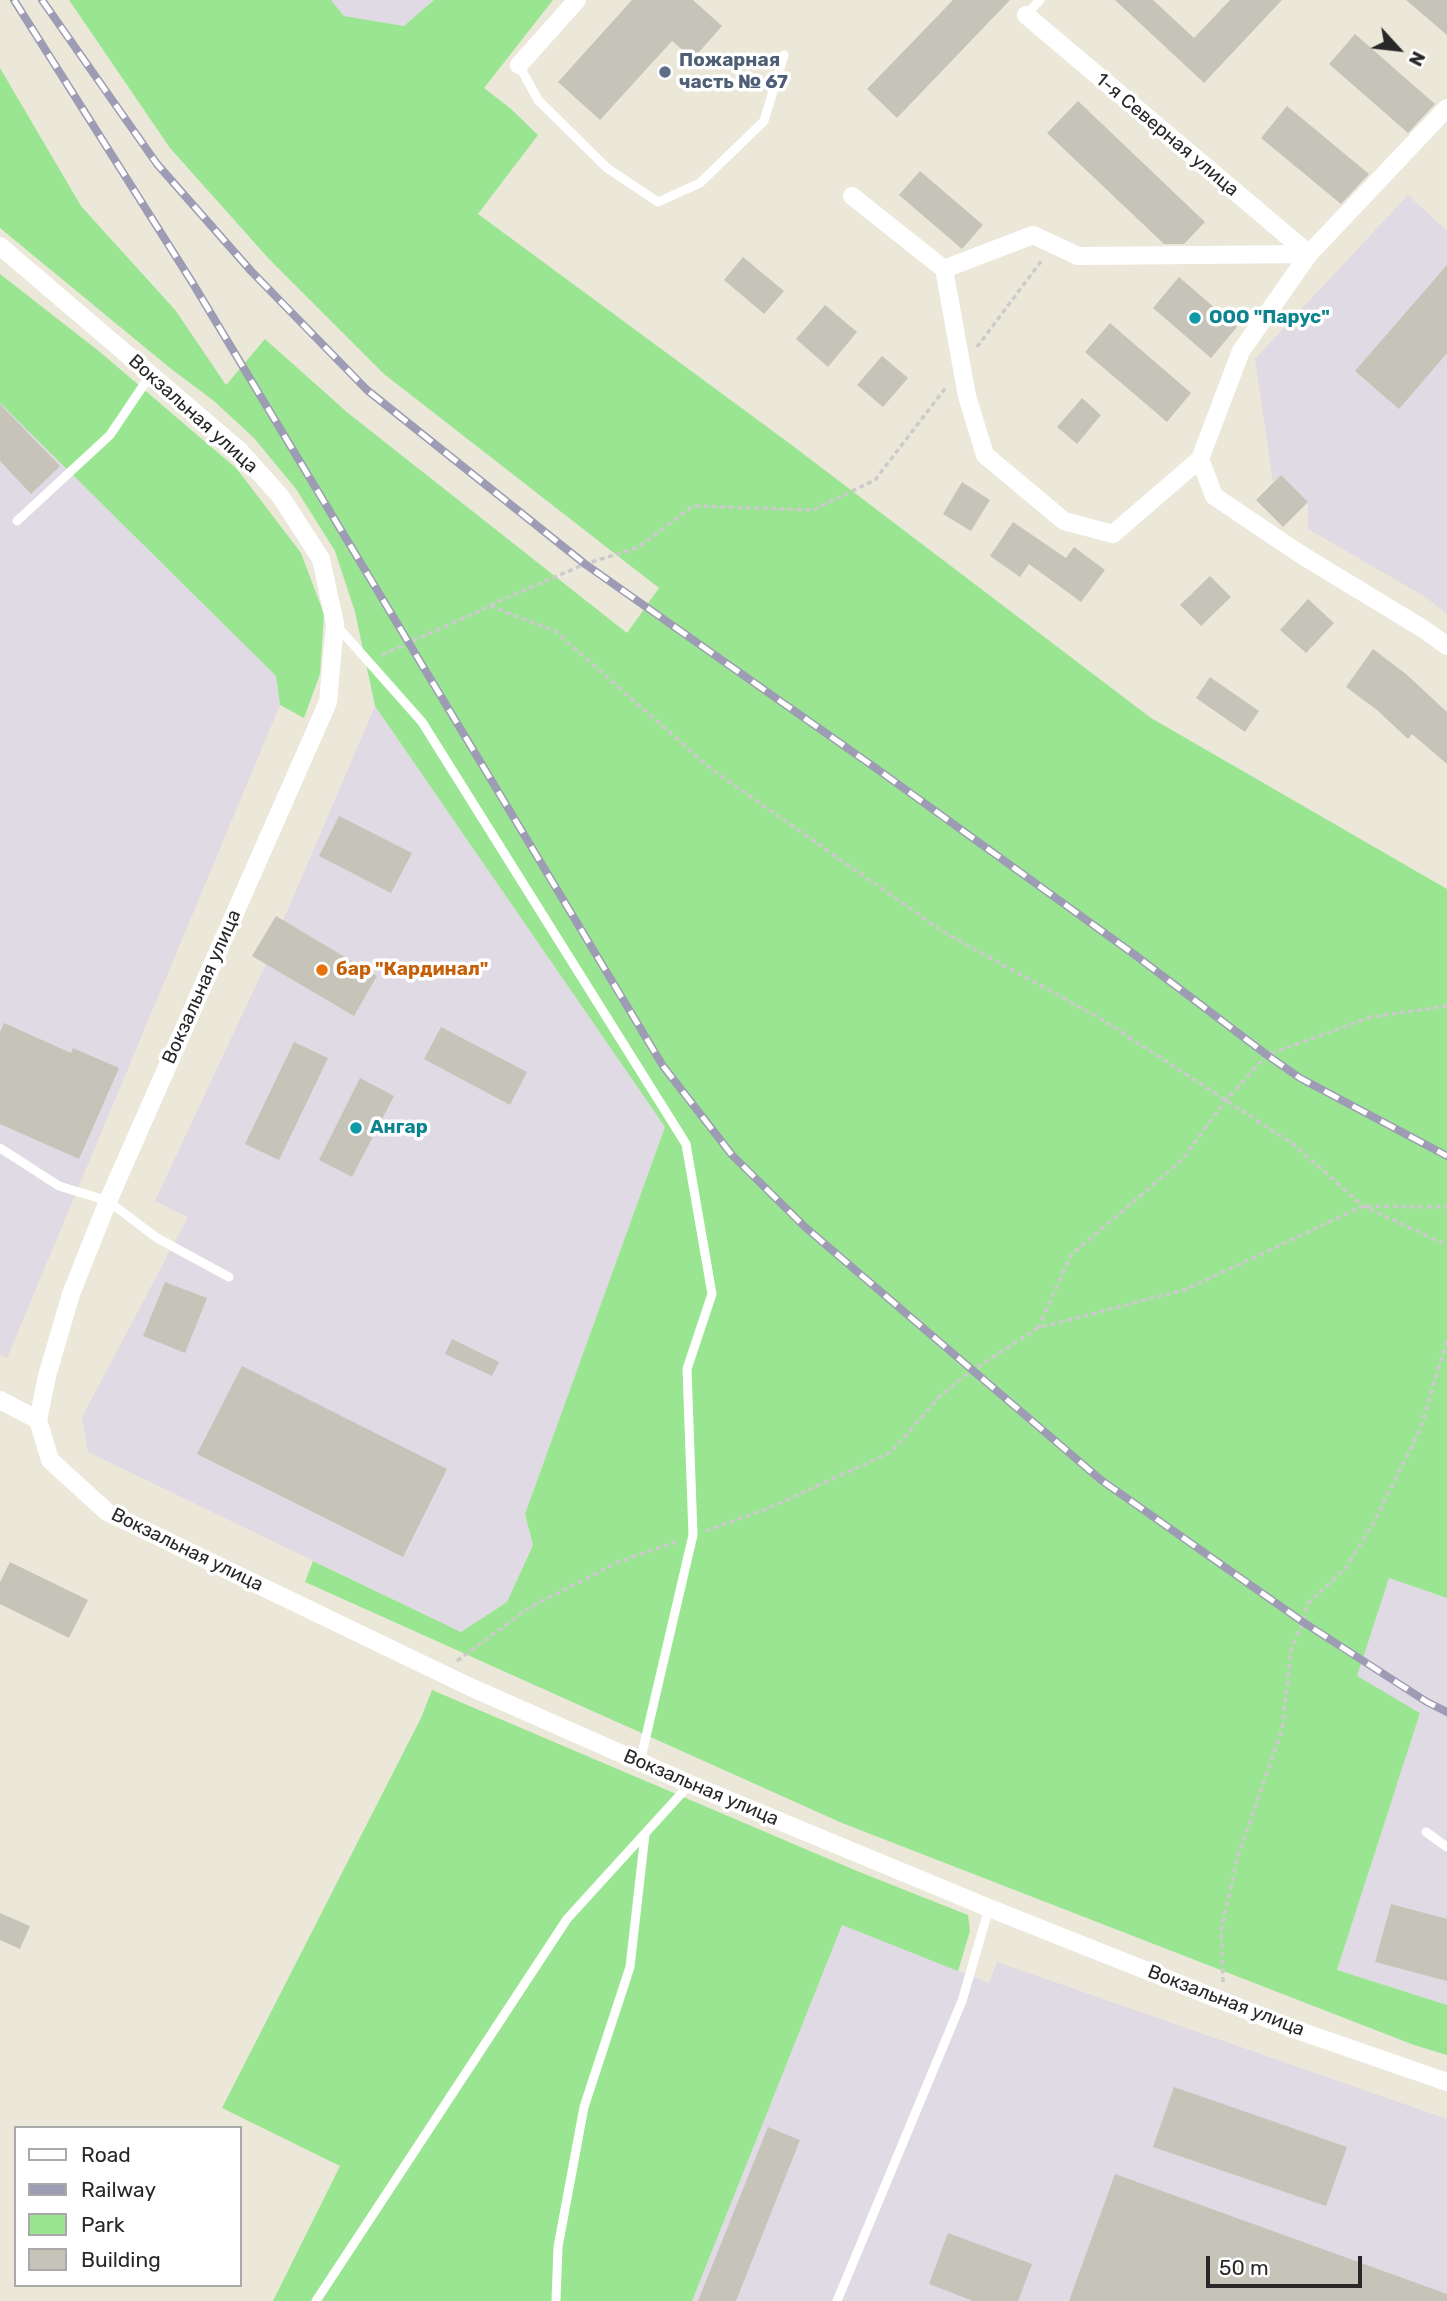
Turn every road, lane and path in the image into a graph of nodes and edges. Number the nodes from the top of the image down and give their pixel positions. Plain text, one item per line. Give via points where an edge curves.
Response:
1 (577, 0) edge
2 (1040, 0) edge
3 (1026, 15) joint
4 (784, 55) dead end
5 (519, 65) joint
6 (1447, 108) edge
7 (852, 196) dead end
8 (1053, 245) junction
9 (0, 246) edge
10 (1308, 254) junction
11 (944, 269) junction
12 (962, 368) junction
13 (151, 374) junction
14 (1200, 459) junction
15 (17, 522) dead end
16 (489, 606) junction
17 (335, 624) junction
18 (1447, 646) edge
19 (368, 661) junction
20 (1447, 1006) edge
21 (1226, 1100) junction
22 (0, 1148) edge
23 (108, 1201) junction
24 (1363, 1206) junction
25 (1447, 1207) edge
26 (1447, 1245) edge
27 (229, 1277) dead end
28 (1038, 1328) junction
29 (1447, 1340) edge
30 (0, 1400) edge
31 (38, 1420) junction
32 (694, 1535) junction
33 (440, 1672) junction
34 (640, 1762) junction
35 (690, 1784) junction
36 (1426, 1832) dead end
37 (646, 1833) junction
38 (1447, 1847) edge
39 (989, 1908) junction
40 (1224, 2001) junction
41 (1447, 2082) edge
42 (316, 2301) edge
43 (556, 2301) edge
44 (837, 2301) edge

1 - 5 street
2 - 3 lane
3 - 10 street, 1-я Северная улица
4 - 5 lane via 764,121 700,183 658,202 607,168 548,110
6 - 10 street
7 - 11 street
8 - 10 street via 1078,256
8 - 11 street via 1033,235
8 - 12 path
9 - 13 street, Вокзальная улица
10 - 14 street via 1241,351
11 - 12 street
12 - 14 street via 985,455 1064,521 1112,534
12 - 16 path via 874,480 813,510 693,506 637,548 585,564
13 - 15 lane via 110,435
13 - 17 street, Вокзальная улица via 239,450 281,497 321,559
14 - 18 street via 1214,496
16 - 19 path
16 - 21 path via 555,631 711,769 946,933 1098,1017
17 - 19 lane
17 - 23 street, Вокзальная улица via 328,702
19 - 32 lane via 422,722 686,1144 712,1294 687,1369
20 - 21 path via 1371,1017 1267,1055
21 - 24 path via 1293,1144
21 - 28 path via 1181,1161 1071,1255
22 - 23 lane via 59,1186
23 - 27 lane via 157,1238
23 - 31 street, Вокзальная улица via 71,1294
24 - 25 path
24 - 26 path
24 - 28 path via 1187,1289
28 - 32 path via 940,1396 891,1452 769,1508
29 - 40 path via 1420,1430 1374,1522 1345,1569 1308,1603 1291,1650 1282,1730 1238,1856 1221,1931
30 - 31 street
31 - 33 street, Вокзальная улица via 51,1460 107,1513
32 - 33 path via 616,1563 527,1609
32 - 34 lane
33 - 34 street, Вокзальная улица
34 - 35 street, Вокзальная улица
35 - 37 lane
35 - 39 street, Вокзальная улица
36 - 38 lane
37 - 42 lane via 567,1919
37 - 43 lane via 630,1966 584,2106 558,2247
39 - 40 street, Вокзальная улица
39 - 44 lane via 962,2001
40 - 41 street, Вокзальная улица

